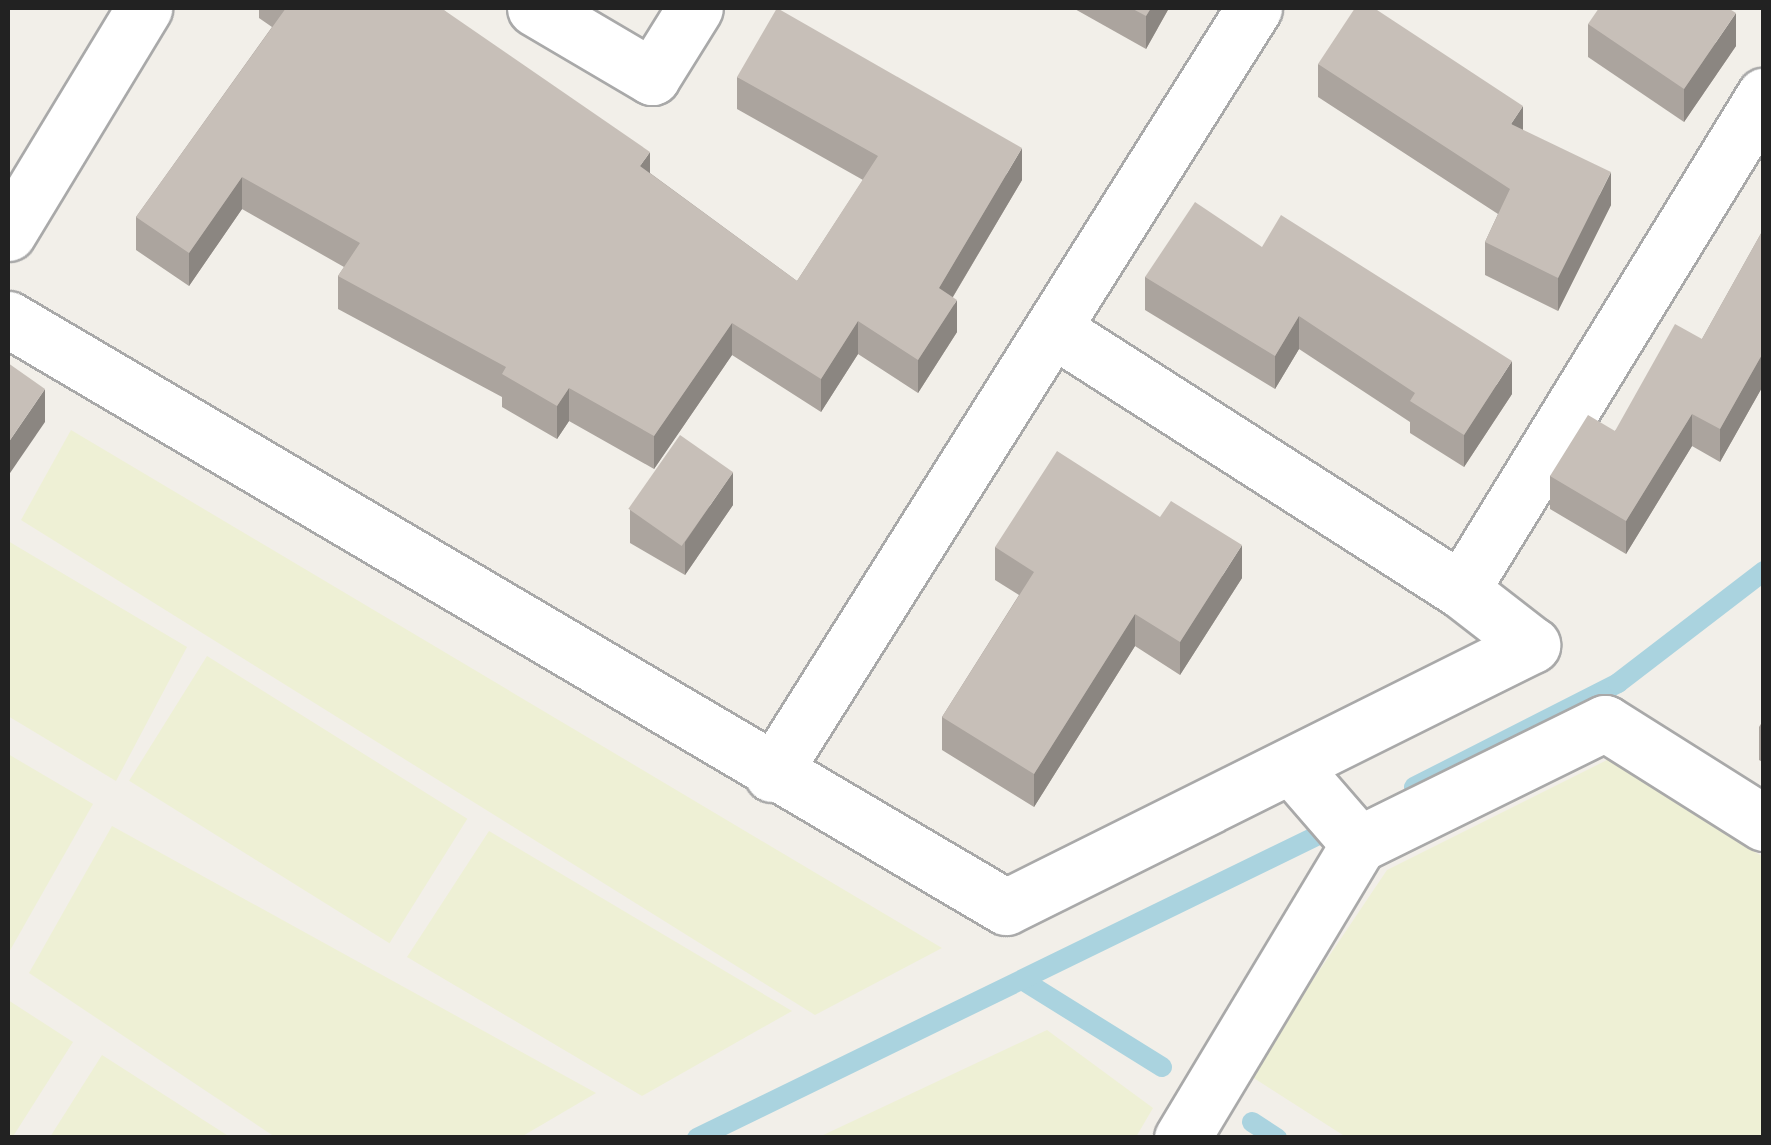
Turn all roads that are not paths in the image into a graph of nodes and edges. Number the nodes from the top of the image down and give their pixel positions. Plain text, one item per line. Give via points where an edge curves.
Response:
1 (144, 8) edge
2 (535, 8) edge
3 (696, 8) edge
4 (1254, 8) edge
5 (1764, 96) edge
6 (8, 233) edge
7 (8, 319) edge
8 (1054, 330) junction
9 (1461, 590) junction
10 (1294, 769) junction
11 (772, 774) junction
12 (1764, 823) edge
13 (1359, 844) junction
14 (1182, 1136) edge

1 - 6 street
2 - 3 street via 652,78
4 - 8 street
5 - 9 street
7 - 11 street
8 - 9 street
8 - 11 street
9 - 10 street via 1532,645
10 - 11 street via 1006,908
10 - 13 street
12 - 13 street via 1606,722
13 - 14 street

